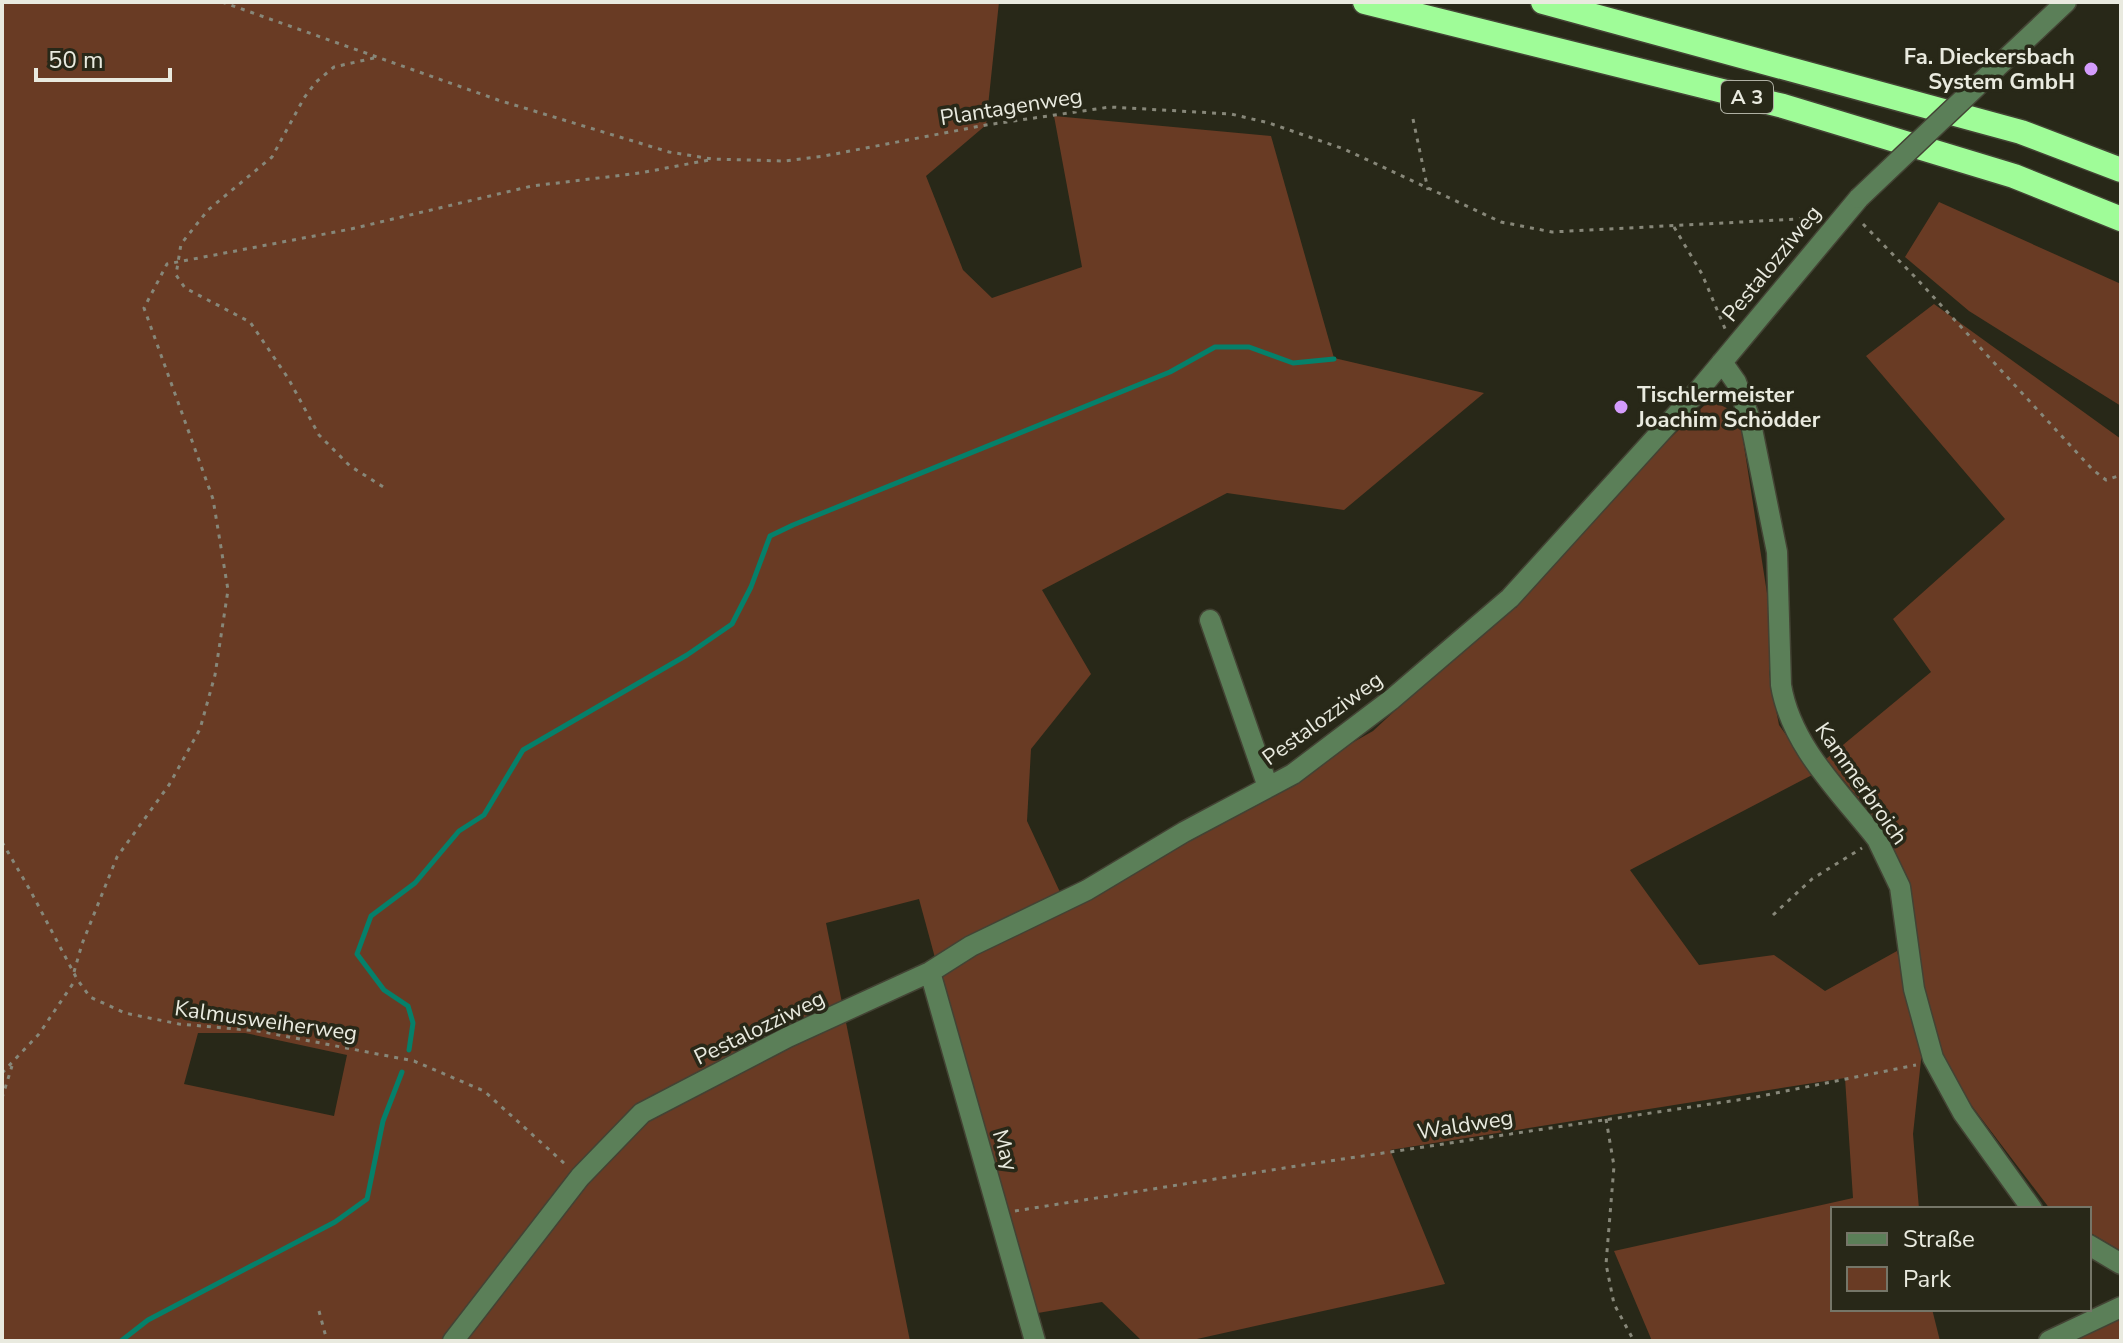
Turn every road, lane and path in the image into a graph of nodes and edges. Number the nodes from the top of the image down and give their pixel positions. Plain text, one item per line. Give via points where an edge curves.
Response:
1 (222, 2) edge
2 (1365, 2) edge
3 (1543, 2) edge
4 (2066, 2) edge
5 (374, 58) junction
6 (1413, 119) dead end
7 (712, 159) junction
8 (2121, 170) edge
9 (1428, 190) junction
10 (1849, 208) junction
11 (2121, 219) edge
12 (1674, 227) junction
13 (177, 264) junction
14 (1728, 355) junction
15 (2121, 475) edge
16 (385, 488) dead end
17 (1210, 620) dead end
18 (1268, 787) junction
19 (1877, 839) junction
20 (2, 842) edge
21 (1773, 915) dead end
22 (74, 972) junction
23 (930, 972) junction
24 (77, 979) junction
25 (1933, 1058) junction
26 (14, 1062) junction
27 (2, 1073) edge
28 (2, 1098) edge
29 (1606, 1119) junction
30 (580, 1177) junction
31 (2031, 1207) edge
32 (1000, 1213) junction
33 (2091, 1246) edge
34 (2121, 1264) edge
35 (2121, 1307) edge
36 (319, 1311) dead end
37 (327, 1341) edge
38 (453, 1341) edge
39 (1035, 1341) edge
40 (1634, 1341) edge
41 (2049, 1341) edge

1 - 5 path, Plantagenweg
2 - 11 highway, A 3 via 1783,106 2014,176
3 - 8 highway, A 3 via 2021,132
4 - 10 street, Pestalozziweg, bridge
5 - 7 path, Plantagenweg via 669,152
5 - 13 path via 334,67 316,82 272,157 208,210 181,244
6 - 9 path
7 - 9 path, Plantagenweg via 824,156 1110,107 1231,114 1269,123 1344,149
7 - 13 path via 532,186
9 - 12 path, Plantagenweg via 1501,222 1552,232
10 - 12 path, Plantagenweg
10 - 14 street, Pestalozziweg
10 - 15 path via 2092,469 2106,480
12 - 14 path via 1702,274
13 - 16 path via 176,275 185,288 250,322 319,435 350,466
13 - 22 path via 167,264 144,308 213,499 228,590 218,661 200,729 169,785 117,857
14 - 18 street, Pestalozziweg via 1510,598 1392,699
14 - 19 street, Kammerbroich via 1750,419 1777,552 1784,706 1803,746
17 - 18 street
18 - 23 street, Pestalozziweg
19 - 21 path via 1812,879
19 - 25 street, Kammerbroich via 1900,887 1914,989
20 - 22 path, Kalmusweiherweg
22 - 24 path, Kalmusweiherweg
23 - 30 street, Pestalozziweg via 788,1037 642,1113
23 - 32 street, May
24 - 26 path
24 - 30 path, Kalmusweiherweg via 90,997 125,1013 258,1031 414,1061 484,1091
25 - 29 path, Waldweg via 1765,1095
25 - 31 street, Kammerbroich via 1963,1113
26 - 27 path
26 - 28 path
29 - 32 path, Waldweg
29 - 40 path via 1614,1166 1606,1264 1614,1304
30 - 38 street, Pestalozziweg
32 - 39 street, May
33 - 34 street
35 - 41 street
36 - 37 path

